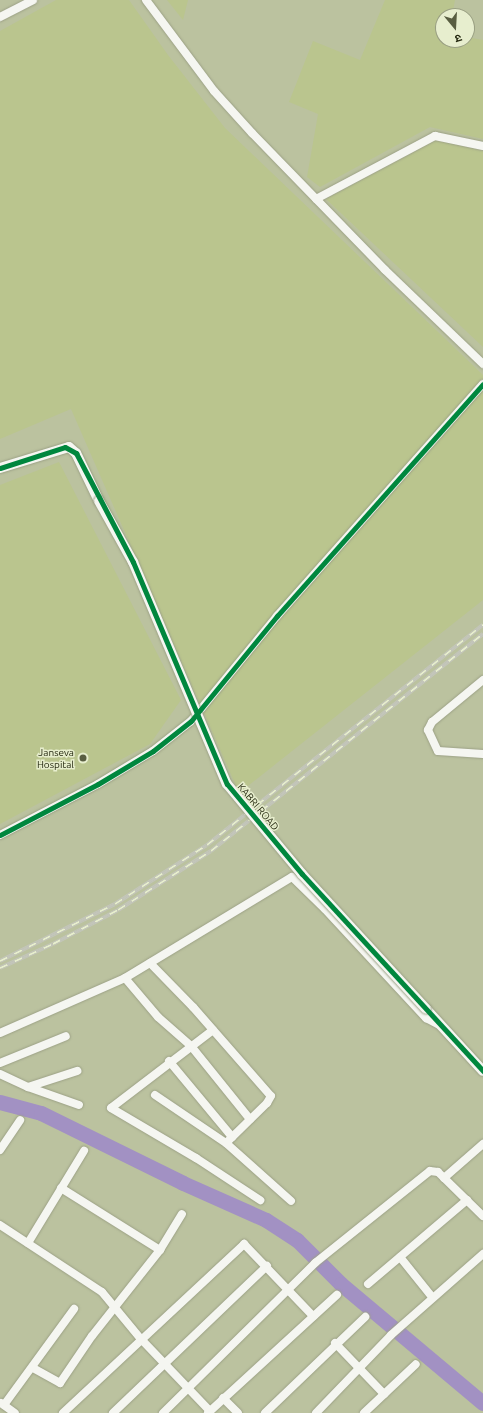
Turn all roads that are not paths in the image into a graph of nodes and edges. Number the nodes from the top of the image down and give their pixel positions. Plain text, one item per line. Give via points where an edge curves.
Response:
1 (34, 0) edge
2 (146, 0) edge
3 (0, 18) edge
4 (483, 146) edge
5 (316, 199) junction
6 (483, 364) edge
7 (483, 384) edge
8 (0, 468) edge
9 (483, 680) edge
10 (483, 754) edge
11 (0, 835) edge
12 (150, 963) junction
13 (125, 978) junction
14 (442, 1026) junction
15 (213, 1030) junction
16 (0, 1033) edge
17 (66, 1036) dead end
18 (191, 1046) junction
19 (169, 1061) junction
20 (0, 1063) edge
21 (77, 1071) dead end
22 (483, 1071) edge
23 (0, 1074) edge
24 (28, 1088) junction
25 (155, 1095) dead end
26 (79, 1105) dead end
27 (250, 1119) junction
28 (20, 1120) dead end
29 (229, 1140) junction
30 (483, 1144) edge
31 (0, 1150) edge
32 (84, 1151) dead end
33 (444, 1178) junction
34 (61, 1188) junction
35 (260, 1200) dead end
36 (467, 1200) junction
37 (291, 1202) dead end
38 (182, 1214) dead end
39 (483, 1216) edge
40 (0, 1225) edge
41 (28, 1242) junction
42 (160, 1250) junction
43 (483, 1254) edge
44 (400, 1257) junction
45 (266, 1266) junction
46 (368, 1284) dead end
47 (290, 1290) junction
48 (337, 1295) dead end
49 (432, 1297) junction
50 (74, 1309) dead end
51 (116, 1309) junction
52 (313, 1316) junction
53 (365, 1317) dead end
54 (140, 1338) junction
55 (335, 1343) junction
56 (165, 1364) junction
57 (416, 1364) dead end
58 (33, 1368) junction
59 (360, 1368) junction
60 (188, 1389) junction
61 (384, 1394) junction
62 (223, 1398) junction
63 (2, 1404) edge
64 (209, 1412) edge
65 (14, 1413) edge
66 (63, 1413) edge
67 (112, 1413) edge
68 (163, 1413) edge
69 (238, 1413) edge
70 (265, 1413) edge
71 (316, 1413) edge
72 (364, 1413) edge

1 - 3 street
2 - 5 street via 214,91
4 - 5 street via 435,136
5 - 6 street
7 - 11 street via 277,616 191,721 153,751 98,784
8 - 14 street, KABRI ROAD, bridge via 69,447 76,453 133,562 227,784 293,863
9 - 10 street via 432,722 428,730 438,751
12 - 13 street
12 - 14 street via 293,878 426,1018
12 - 15 street
13 - 16 street
13 - 18 street via 158,1017
14 - 22 street, KABRI ROAD
15 - 18 street
15 - 27 street via 270,1096 269,1101
17 - 20 street
18 - 19 street
18 - 27 street
19 - 29 street
19 - 35 street via 112,1105 112,1110 196,1158
21 - 24 street
23 - 24 street
24 - 26 street
25 - 29 street
27 - 29 street
28 - 31 street
29 - 37 street
30 - 33 street
32 - 34 street
33 - 36 street
33 - 47 street via 435,1170 425,1175 324,1255
34 - 41 street
34 - 42 street
36 - 39 street
36 - 44 street
38 - 42 street
40 - 41 street
41 - 51 street via 94,1286
42 - 51 street
43 - 49 street
44 - 46 street
44 - 49 street
45 - 47 street
45 - 54 street via 246,1244 242,1245
45 - 56 street
47 - 52 street
47 - 60 street
48 - 52 street
49 - 59 street
50 - 58 street
51 - 54 street
51 - 58 street via 92,1336 60,1383
52 - 62 street
53 - 55 street
54 - 56 street
54 - 66 street
55 - 59 street
55 - 70 street
56 - 60 street
56 - 67 street
57 - 61 street
58 - 63 street
59 - 61 street
59 - 71 street
60 - 64 street
60 - 68 street
61 - 72 street
62 - 64 street
62 - 69 street
63 - 65 street

